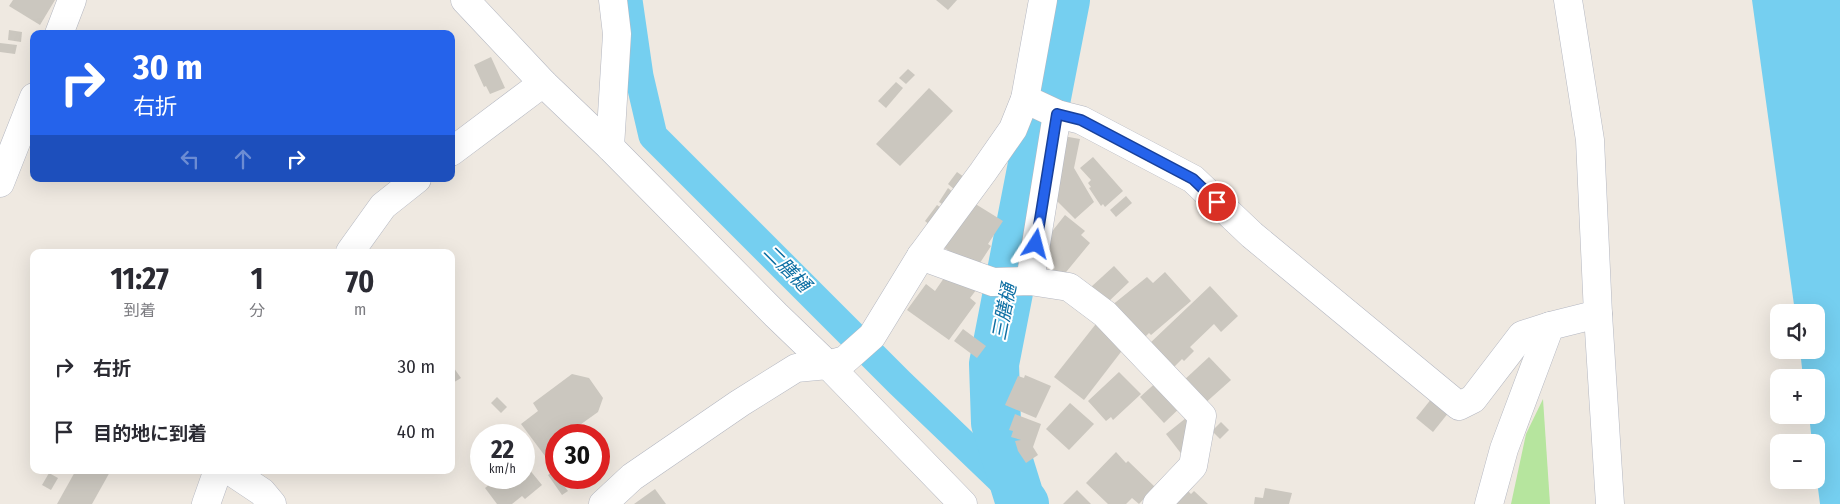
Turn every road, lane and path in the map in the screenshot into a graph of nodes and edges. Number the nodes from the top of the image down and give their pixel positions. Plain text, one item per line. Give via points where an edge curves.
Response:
1 (72, 0) edge
2 (465, 0) edge
3 (613, 0) edge
4 (1043, 0) edge
5 (1568, 0) edge
6 (61, 30) edge
7 (543, 83) junction
8 (1025, 99) junction
9 (30, 107) edge
10 (1057, 114) junction
11 (610, 147) junction
12 (455, 149) edge
13 (0, 182) edge
14 (413, 182) edge
15 (352, 249) edge
16 (921, 256) junction
17 (1030, 281) junction
18 (1598, 314) junction
19 (1550, 326) junction
20 (836, 362) junction
21 (217, 474) edge
22 (235, 474) edge
23 (206, 504) edge
24 (272, 504) edge
25 (603, 504) edge
26 (963, 504) edge
27 (1157, 504) edge
28 (1489, 504) edge
29 (1610, 504) edge

1 - 6 street
2 - 7 street
3 - 11 street via 617,34
4 - 8 street
5 - 18 street via 1590,140
7 - 11 street
7 - 12 street
8 - 10 street
8 - 16 street via 1013,129
9 - 13 street
10 - 17 street
10 - 19 street via 1081,120 1193,179 1252,235 1460,406 1473,399 1522,335
11 - 20 street via 769,308
14 - 15 street via 383,206
16 - 17 street via 993,282
16 - 20 street via 872,336
17 - 27 street via 1069,287 1105,314 1202,416 1193,466
18 - 19 street
18 - 29 street
19 - 28 street via 1504,449
20 - 25 street via 796,368 632,478
20 - 26 street
21 - 23 street
22 - 24 street via 262,492

